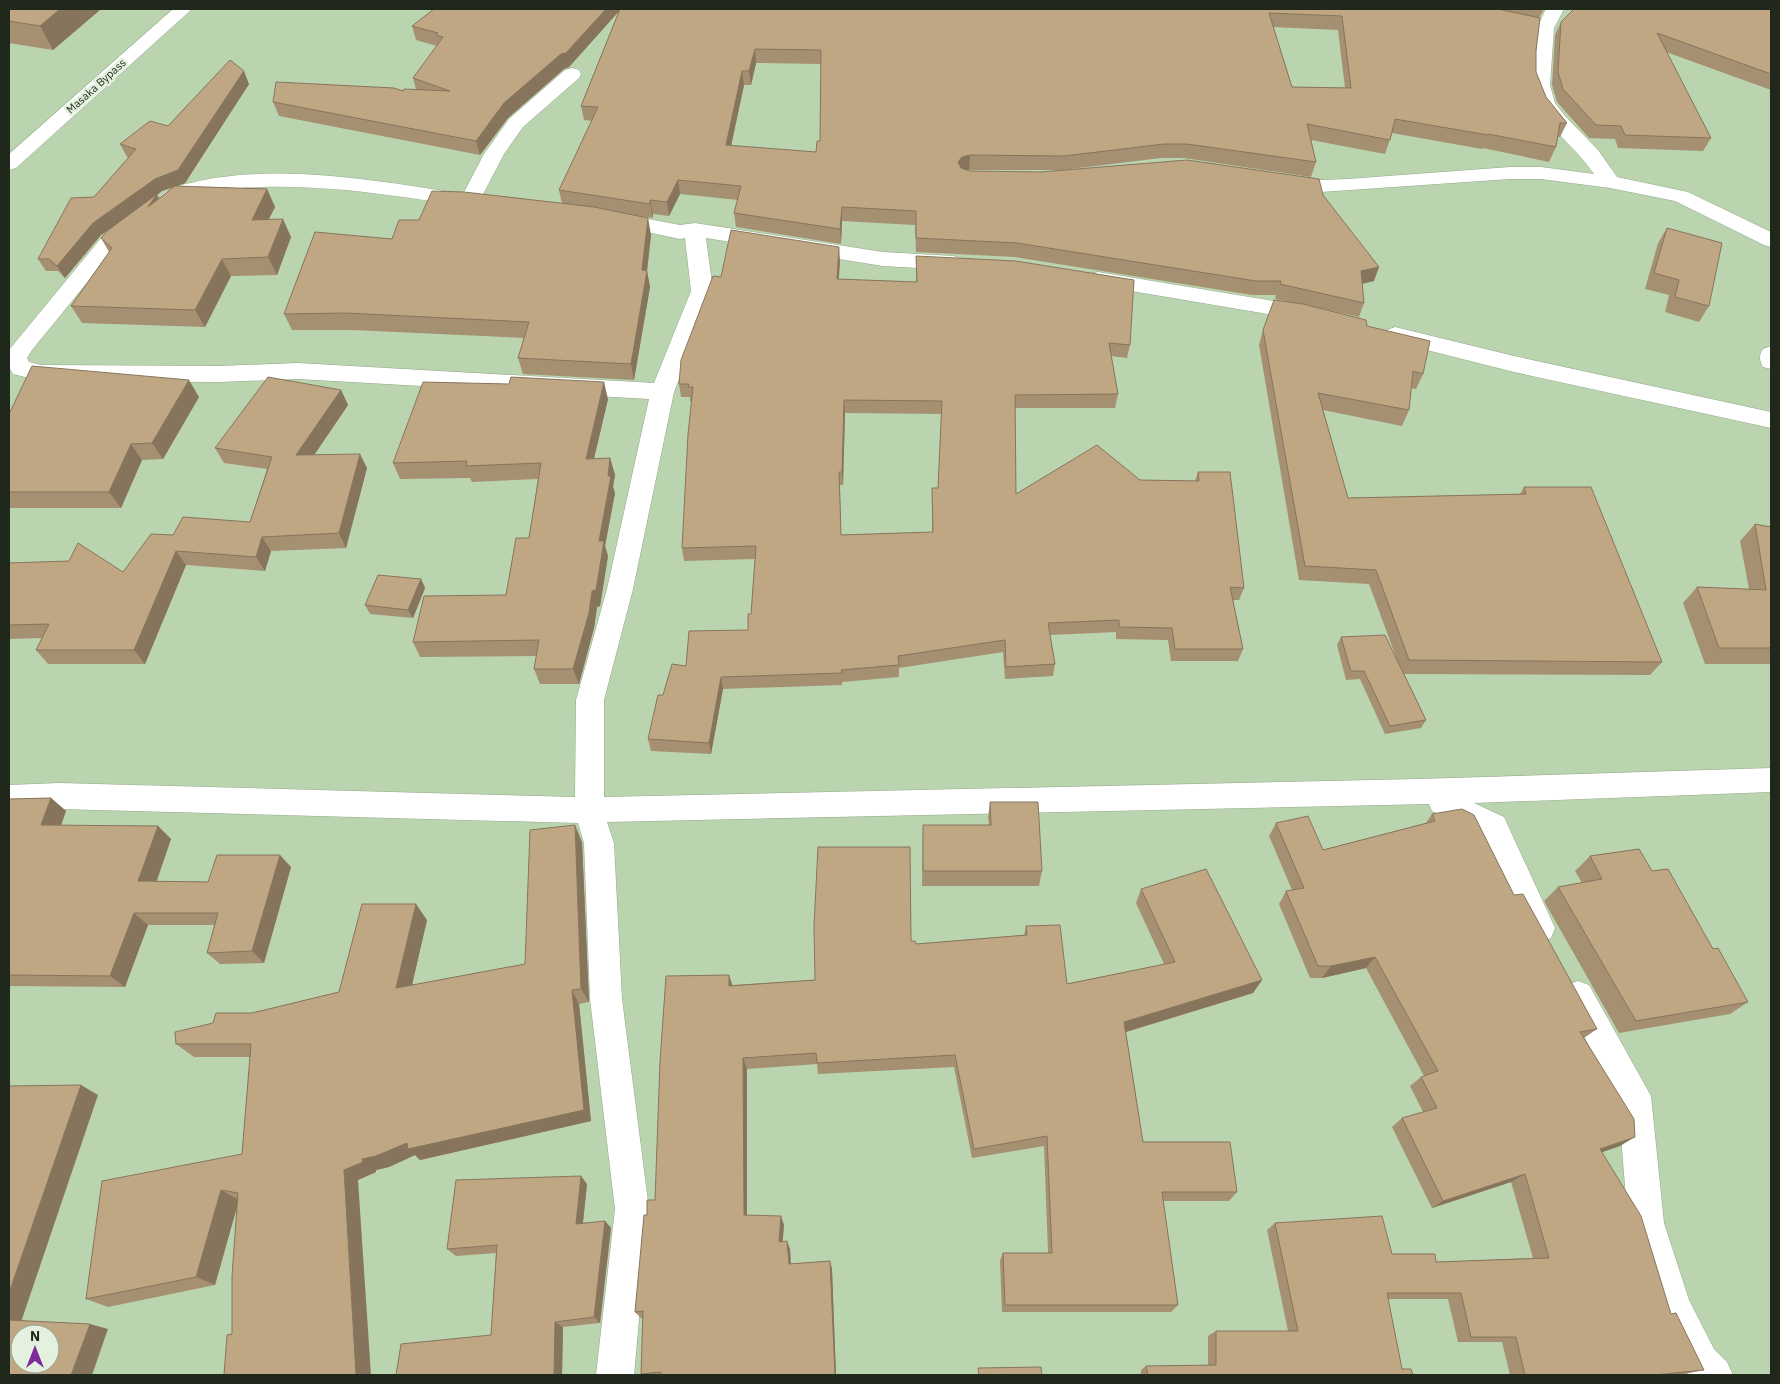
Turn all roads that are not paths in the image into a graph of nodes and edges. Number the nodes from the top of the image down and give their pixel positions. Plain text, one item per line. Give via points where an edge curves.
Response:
1 (183, 9) edge
2 (1555, 9) edge
3 (572, 74) dead end
4 (9, 164) edge
5 (1266, 179) edge
6 (1610, 182) junction
7 (470, 201) junction
8 (517, 207) edge
9 (588, 215) edge
10 (695, 230) junction
11 (1771, 240) edge
12 (978, 264) edge
13 (1074, 275) edge
14 (1325, 318) edge
15 (1378, 331) edge
16 (1771, 354) edge
17 (1771, 361) edge
18 (662, 392) junction
19 (1771, 420) edge
20 (1771, 780) edge
21 (1418, 792) junction
22 (9, 798) edge
23 (589, 810) junction
24 (615, 1375) edge
25 (1714, 1375) edge

1 - 4 main road, Masaka Bypass
2 - 6 main road via 1537,26 1541,85 1546,103 1591,154
3 - 7 main road via 516,123 494,154
5 - 6 main road via 1347,186 1541,173
6 - 11 main road via 1681,196
7 - 8 main road
7 - 18 main road via 359,184 294,179 218,184 186,190 170,197 109,242 15,358 21,368 41,373 298,371
9 - 10 main road via 680,232
10 - 12 main road via 883,259
10 - 18 main road via 702,291
13 - 14 main road
15 - 19 main road
16 - 17 main road
18 - 23 main road via 620,589 590,700
20 - 21 main road
21 - 23 main road
21 - 25 main road via 1494,826 1531,911 1634,1096 1646,1223 1673,1307 1701,1362
22 - 23 main road via 59,796
23 - 24 main road via 599,843 606,1000 632,1209

